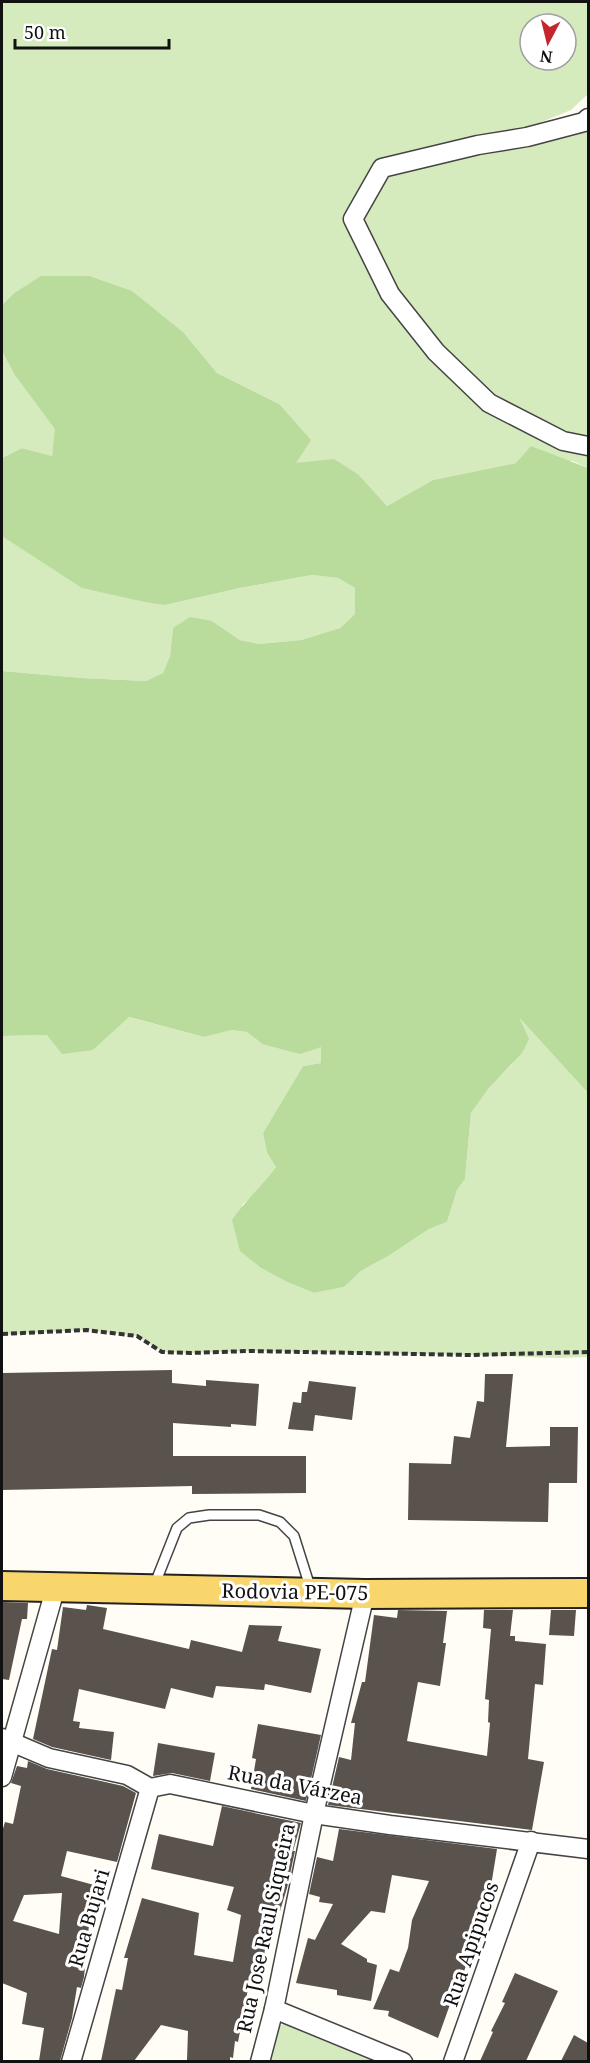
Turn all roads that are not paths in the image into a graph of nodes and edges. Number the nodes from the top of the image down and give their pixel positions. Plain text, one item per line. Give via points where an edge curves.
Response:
1 (588, 118) edge
2 (588, 446) edge
3 (2, 1586) edge
4 (56, 1586) junction
5 (153, 1588) junction
6 (312, 1592) junction
7 (365, 1594) junction
8 (587, 1596) edge
9 (6, 1741) edge
10 (2, 1777) edge
11 (150, 1788) junction
12 (314, 1814) junction
13 (531, 1841) junction
14 (588, 1849) edge
15 (274, 2009) junction
16 (71, 2061) edge
17 (260, 2061) edge
18 (403, 2061) edge
19 (453, 2061) edge

1 - 2 street via 527,137 382,168 353,219 390,294 436,352 489,403 563,441
3 - 4 main road, Rodovia PE-075
4 - 5 main road, Rodovia PE-075
4 - 9 street
5 - 6 main road, Rodovia PE-075
5 - 6 lane via 177,1528 189,1518 259,1515 280,1522 294,1536
6 - 7 main road, Rodovia PE-075
7 - 8 main road, Rodovia PE-075
7 - 12 street, Rua Jose Raul Siqueira
9 - 10 street
9 - 11 street via 49,1758 127,1775
11 - 12 street, Rua da Várzea via 170,1784
11 - 16 street, Rua Bujari
12 - 13 street, Rua da Várzea
12 - 15 street, Rua Jose Raul Siqueira
13 - 14 street, Rua da Várzea
13 - 19 street, Rua Apipucos
15 - 17 street, Rua Jose Raul Siqueira
15 - 18 street

